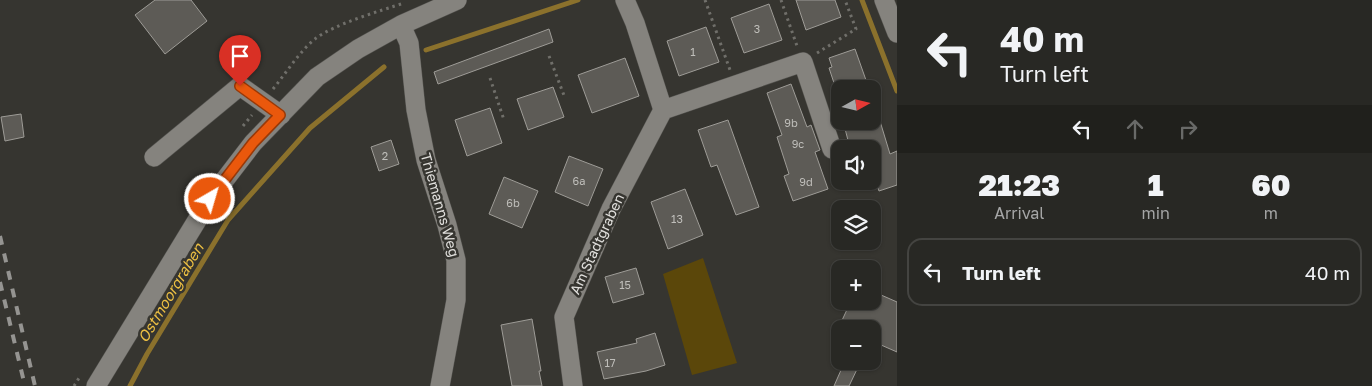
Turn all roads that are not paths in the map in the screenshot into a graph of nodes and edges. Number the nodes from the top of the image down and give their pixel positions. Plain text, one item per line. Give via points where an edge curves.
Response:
1 (457, 0) edge
2 (625, 0) edge
3 (884, 0) edge
4 (401, 25) junction
5 (897, 32) edge
6 (663, 110) junction
7 (280, 115) junction
8 (831, 145) edge
9 (154, 157) dead end
10 (96, 386) edge
11 (440, 386) edge
12 (573, 386) edge

1 - 4 street
2 - 6 street
3 - 5 street
4 - 7 street via 358,49 317,78
4 - 11 street, Thiemanns Weg via 409,43 416,110 426,160 456,260 456,300
6 - 8 street via 803,62
6 - 12 street, Am Stadtgraben via 611,209 564,317
7 - 9 street via 240,86
7 - 10 street via 253,143 210,199

